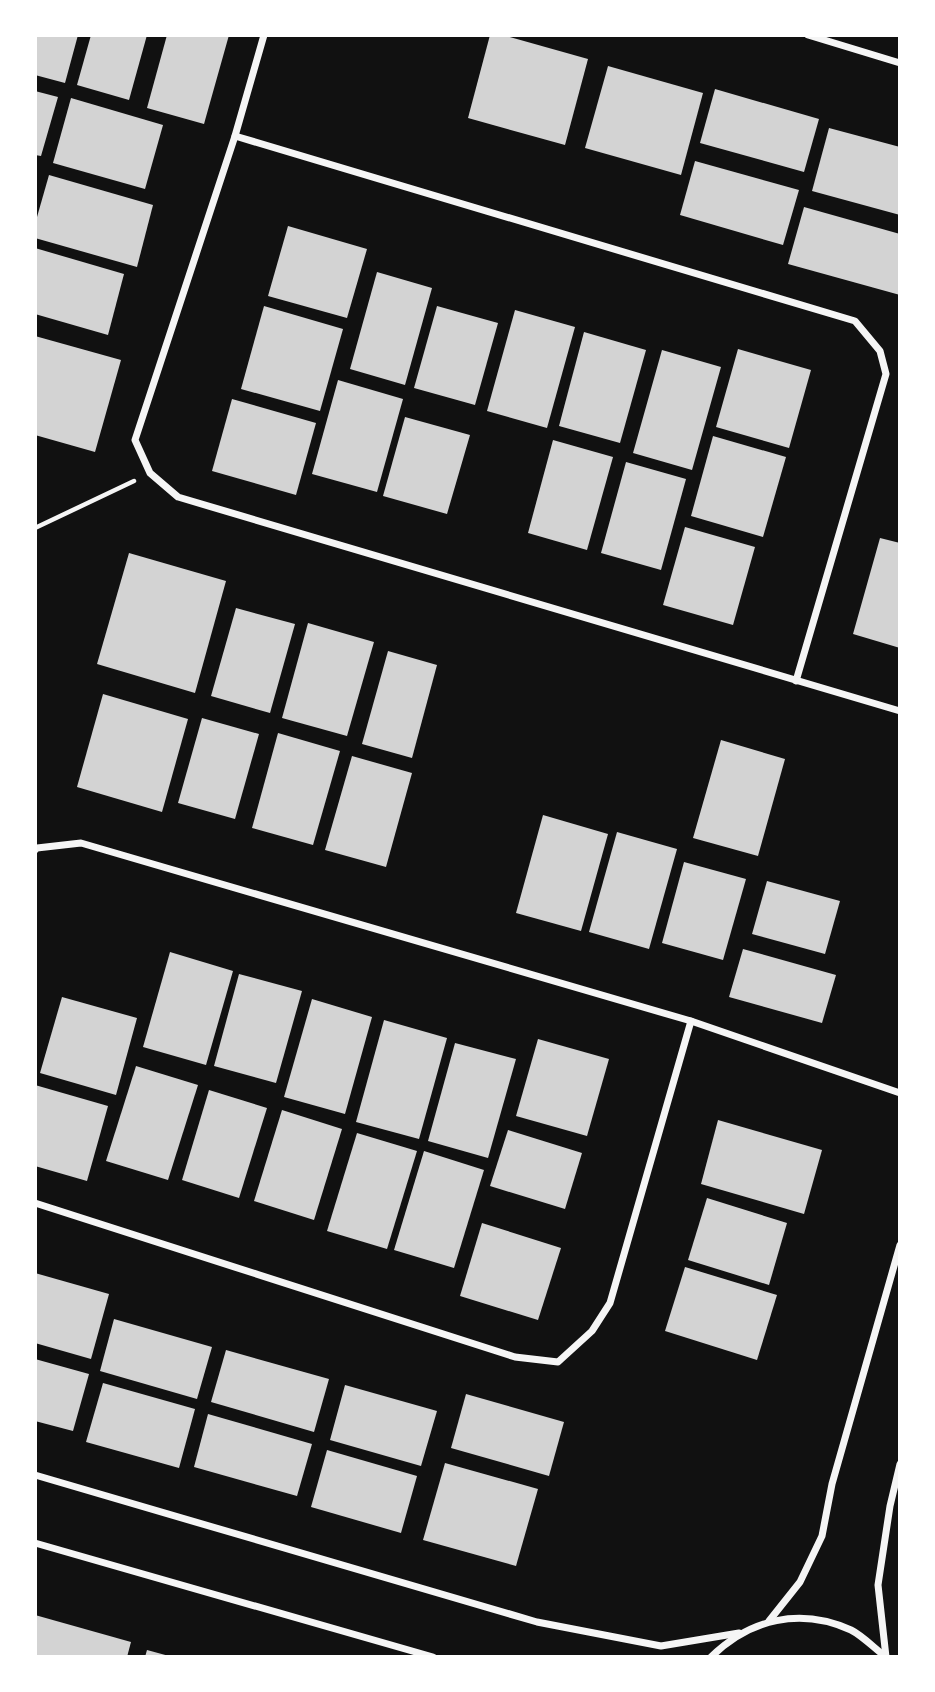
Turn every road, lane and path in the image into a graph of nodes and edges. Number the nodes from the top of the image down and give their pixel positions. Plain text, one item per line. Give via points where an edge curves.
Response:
1 (264, 35) edge
2 (808, 35) edge
3 (900, 62) edge
4 (235, 136) junction
5 (150, 473) junction
6 (35, 528) edge
7 (796, 681) junction
8 (900, 712) edge
9 (35, 850) edge
10 (691, 1021) junction
11 (900, 1093) edge
12 (35, 1203) edge
13 (900, 1245) edge
14 (900, 1464) edge
15 (35, 1475) edge
16 (35, 1543) edge
17 (769, 1621) junction
18 (739, 1633) junction
19 (433, 1657) edge
20 (711, 1657) edge
21 (886, 1657) edge

1 - 4 street
2 - 3 street
4 - 5 street via 135,440
4 - 7 street via 855,321 880,351 886,374
5 - 6 path
5 - 7 street via 178,498
7 - 8 street
9 - 10 street via 81,843
10 - 11 street
10 - 12 street via 610,1303 592,1331 558,1362 515,1357
13 - 17 street via 832,1485 822,1536 800,1582
14 - 21 street via 878,1586
15 - 18 street via 537,1622 661,1646
16 - 19 street
17 - 18 street
17 - 21 street via 822,1621 853,1631
18 - 20 street

